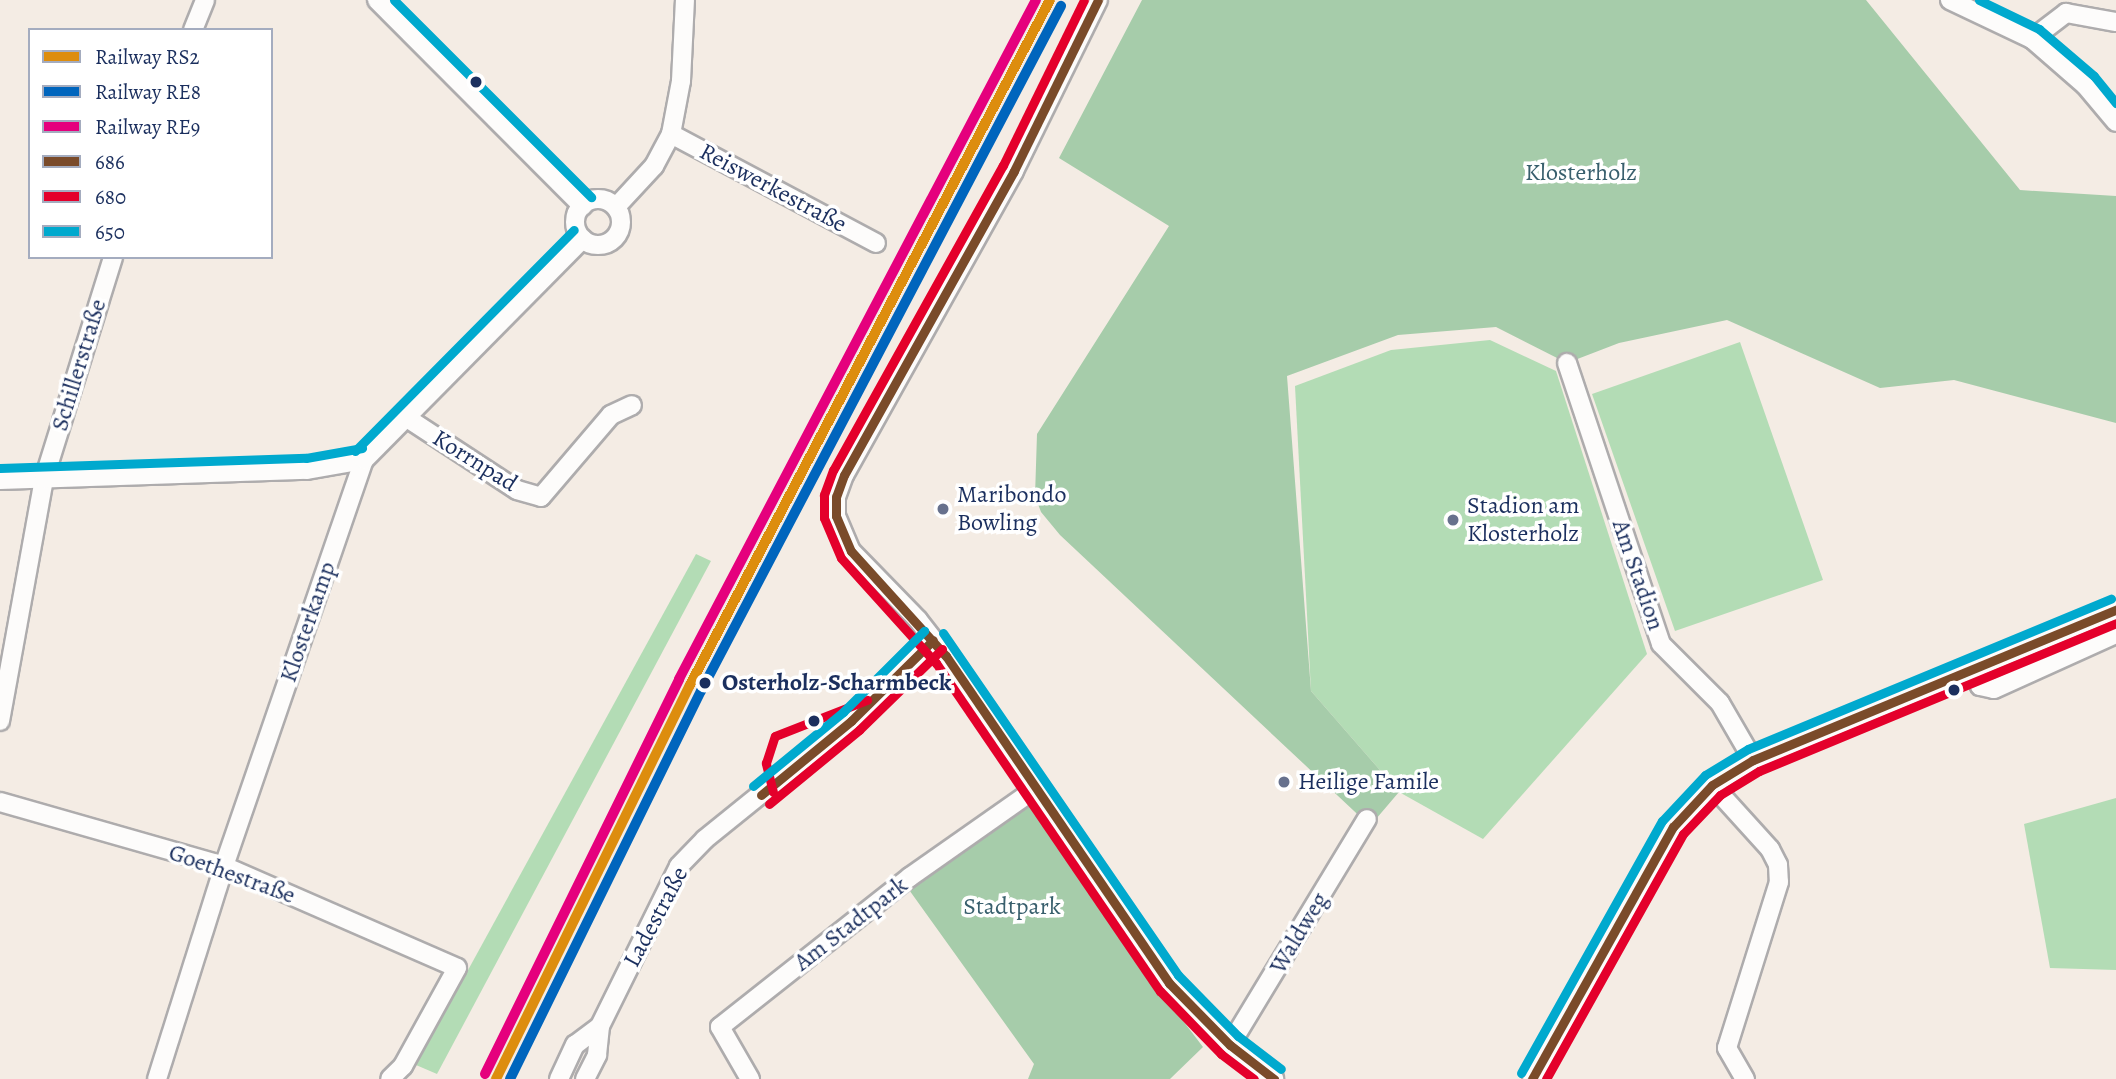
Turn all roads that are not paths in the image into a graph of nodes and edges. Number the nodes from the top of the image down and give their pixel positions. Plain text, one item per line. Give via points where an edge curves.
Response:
1 (205, 0) edge
2 (377, 0) edge
3 (685, 0) edge
4 (1098, 0) edge
5 (1950, 0) edge
6 (2116, 22) edge
7 (194, 28) edge
8 (2032, 39) junction
9 (2116, 122) edge
10 (671, 134) junction
11 (582, 206) junction
12 (616, 207) junction
13 (583, 239) junction
14 (876, 243) dead end
15 (112, 259) edge
16 (1567, 363) dead end
17 (632, 405) dead end
18 (407, 418) junction
19 (364, 460) junction
20 (44, 479) junction
21 (0, 480) edge
22 (2116, 610) edge
23 (2116, 634) edge
24 (933, 640) junction
25 (1972, 670) junction
26 (0, 721) edge
27 (1753, 761) junction
28 (1712, 785) junction
29 (1034, 790) junction
30 (0, 802) edge
31 (1367, 819) dead end
32 (224, 866) junction
33 (600, 1026) junction
34 (1230, 1045) junction
35 (157, 1079) edge
36 (390, 1079) edge
37 (559, 1079) edge
38 (585, 1079) edge
39 (750, 1079) edge
40 (1274, 1079) edge
41 (1532, 1079) edge
42 (1745, 1079) edge

1 - 7 street
2 - 11 street
3 - 10 street via 681,81
4 - 24 street via 1014,171 836,497 836,516 852,551
5 - 8 street
6 - 8 street via 2066,13
8 - 9 street via 2085,85
10 - 12 street via 654,166
10 - 14 street, Reiswerkestraße
11 - 12 street via 600,200
11 - 13 street via 575,223
12 - 13 street via 621,225 615,238 601,245
13 - 18 street, Klosterkamp
15 - 20 street, Schillerstraße
16 - 27 street, Am Stadion via 1661,644 1720,703
17 - 18 street, Korrnpad via 611,415 541,497 517,490
18 - 19 street, Klosterkamp
19 - 20 street via 307,470
19 - 32 street, Klosterkamp
20 - 21 street
20 - 26 street, Schillerstraße
22 - 25 street
23 - 25 street via 1994,689 1980,686
24 - 29 street
24 - 33 street, Ladestraße via 850,721 679,866
25 - 27 street
27 - 28 street
28 - 41 street via 1673,827
28 - 42 street via 1778,864 1779,882 1727,1048
29 - 34 street via 1169,984
29 - 39 street, Am Stadtpark via 910,877 720,1027
30 - 32 street, Goethestraße
31 - 34 street, Waldweg
32 - 35 street, Klosterkamp
32 - 36 street, Goethestraße via 457,968 403,1066
33 - 37 street, Ladestraße via 575,1045
33 - 38 street, Ladestraße via 597,1055
34 - 40 street

